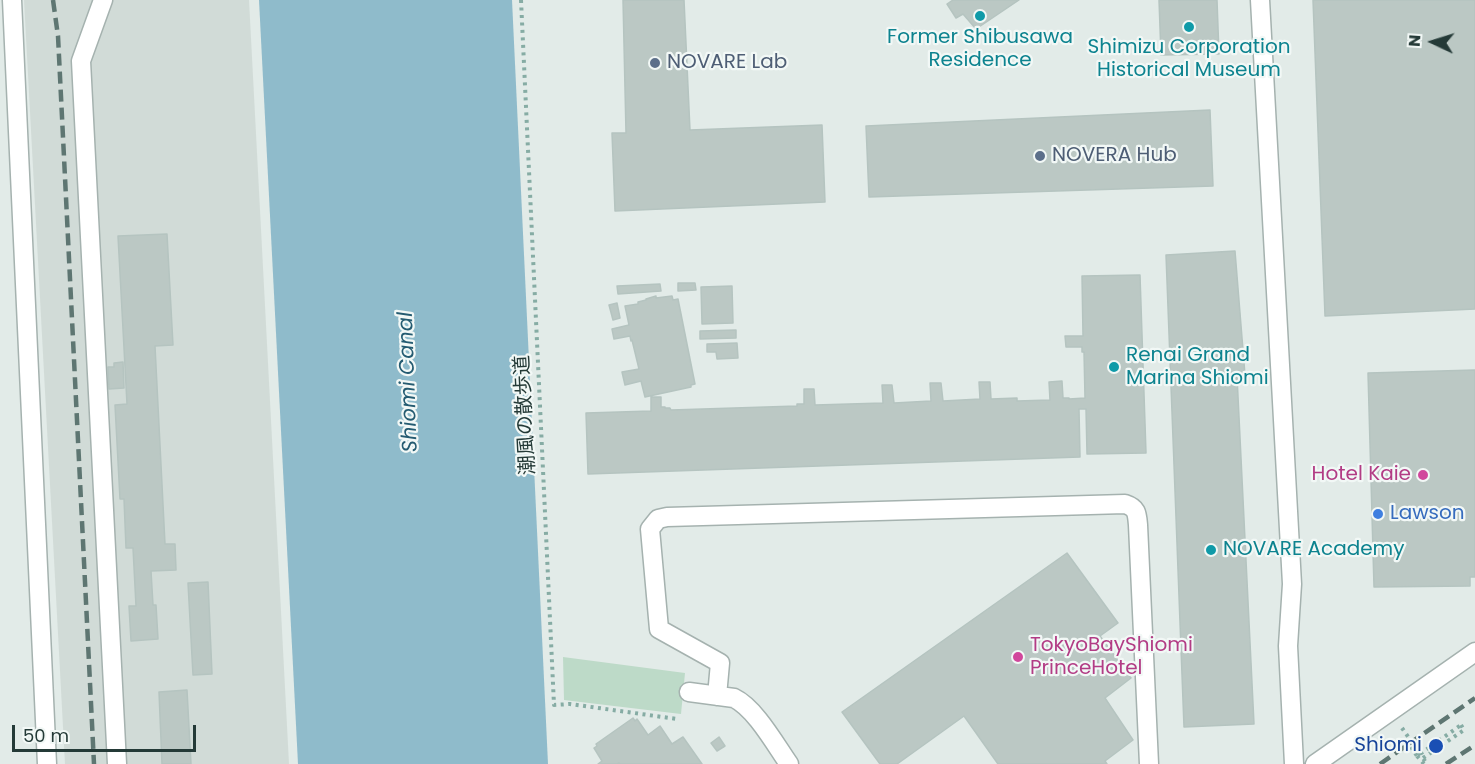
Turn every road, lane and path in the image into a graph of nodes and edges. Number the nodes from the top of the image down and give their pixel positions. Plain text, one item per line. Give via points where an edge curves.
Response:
1 (12, 0) edge
2 (103, 0) edge
3 (521, 0) edge
4 (1260, 0) edge
5 (1475, 652) edge
6 (689, 692) dead end
7 (717, 696) junction
8 (677, 719) dead end
9 (1402, 728) dead end
10 (1411, 747) dead end
11 (1418, 756) junction
12 (1423, 758) junction
13 (47, 764) edge
14 (117, 764) edge
15 (789, 764) edge
16 (1149, 764) edge
17 (1294, 764) edge
18 (1315, 764) edge
19 (1425, 764) edge

1 - 13 street
2 - 14 street via 81,61
3 - 8 path, 潮風の散歩道 via 554,705
4 - 17 street via 1292,584 1288,646
5 - 18 street
6 - 7 street
7 - 15 street via 741,701
7 - 16 street via 720,663 659,629 650,529 658,519 1125,504 1137,513
9 - 12 path
10 - 11 path, bridge
11 - 12 path, bridge via 1461,726 1464,730
11 - 19 path
12 - 19 path

